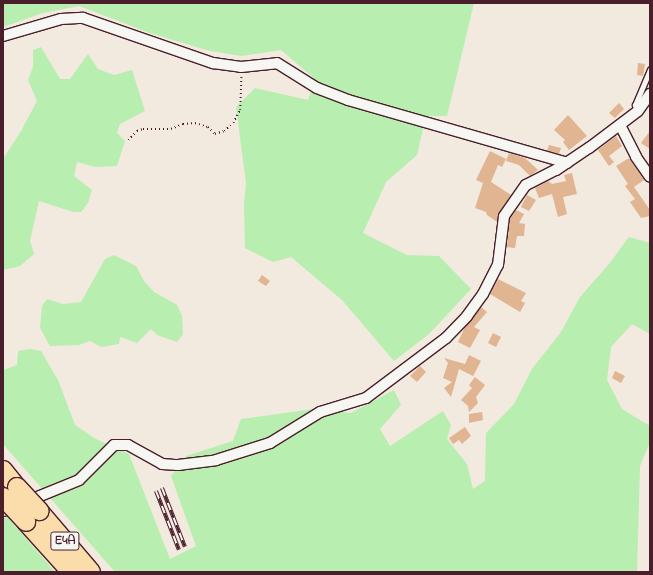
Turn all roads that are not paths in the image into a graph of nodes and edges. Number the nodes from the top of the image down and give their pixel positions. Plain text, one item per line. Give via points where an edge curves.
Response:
1 (3, 36) edge
2 (650, 69) edge
3 (650, 94) edge
4 (638, 111) junction
5 (620, 125) junction
6 (568, 163) junction
7 (650, 177) edge
8 (3, 470) edge
9 (8, 494) edge
10 (3, 511) edge
11 (32, 516) junction
12 (72, 572) edge
13 (91, 572) edge

1 - 6 street via 61,19 83,18 213,63 241,67 277,63 317,88 348,100
2 - 4 lane via 635,105
3 - 4 street
4 - 5 street
5 - 6 street
5 - 7 street via 636,157
6 - 10 street via 526,185 517,196 504,216 500,229 498,264 483,294 467,316 446,338 366,398 320,412 270,443 216,460 178,465 162,464 128,445 114,445 79,480
8 - 9 highway, E4A
9 - 11 highway, E4A, bridge
11 - 12 highway, E4A
11 - 13 highway, E4A

